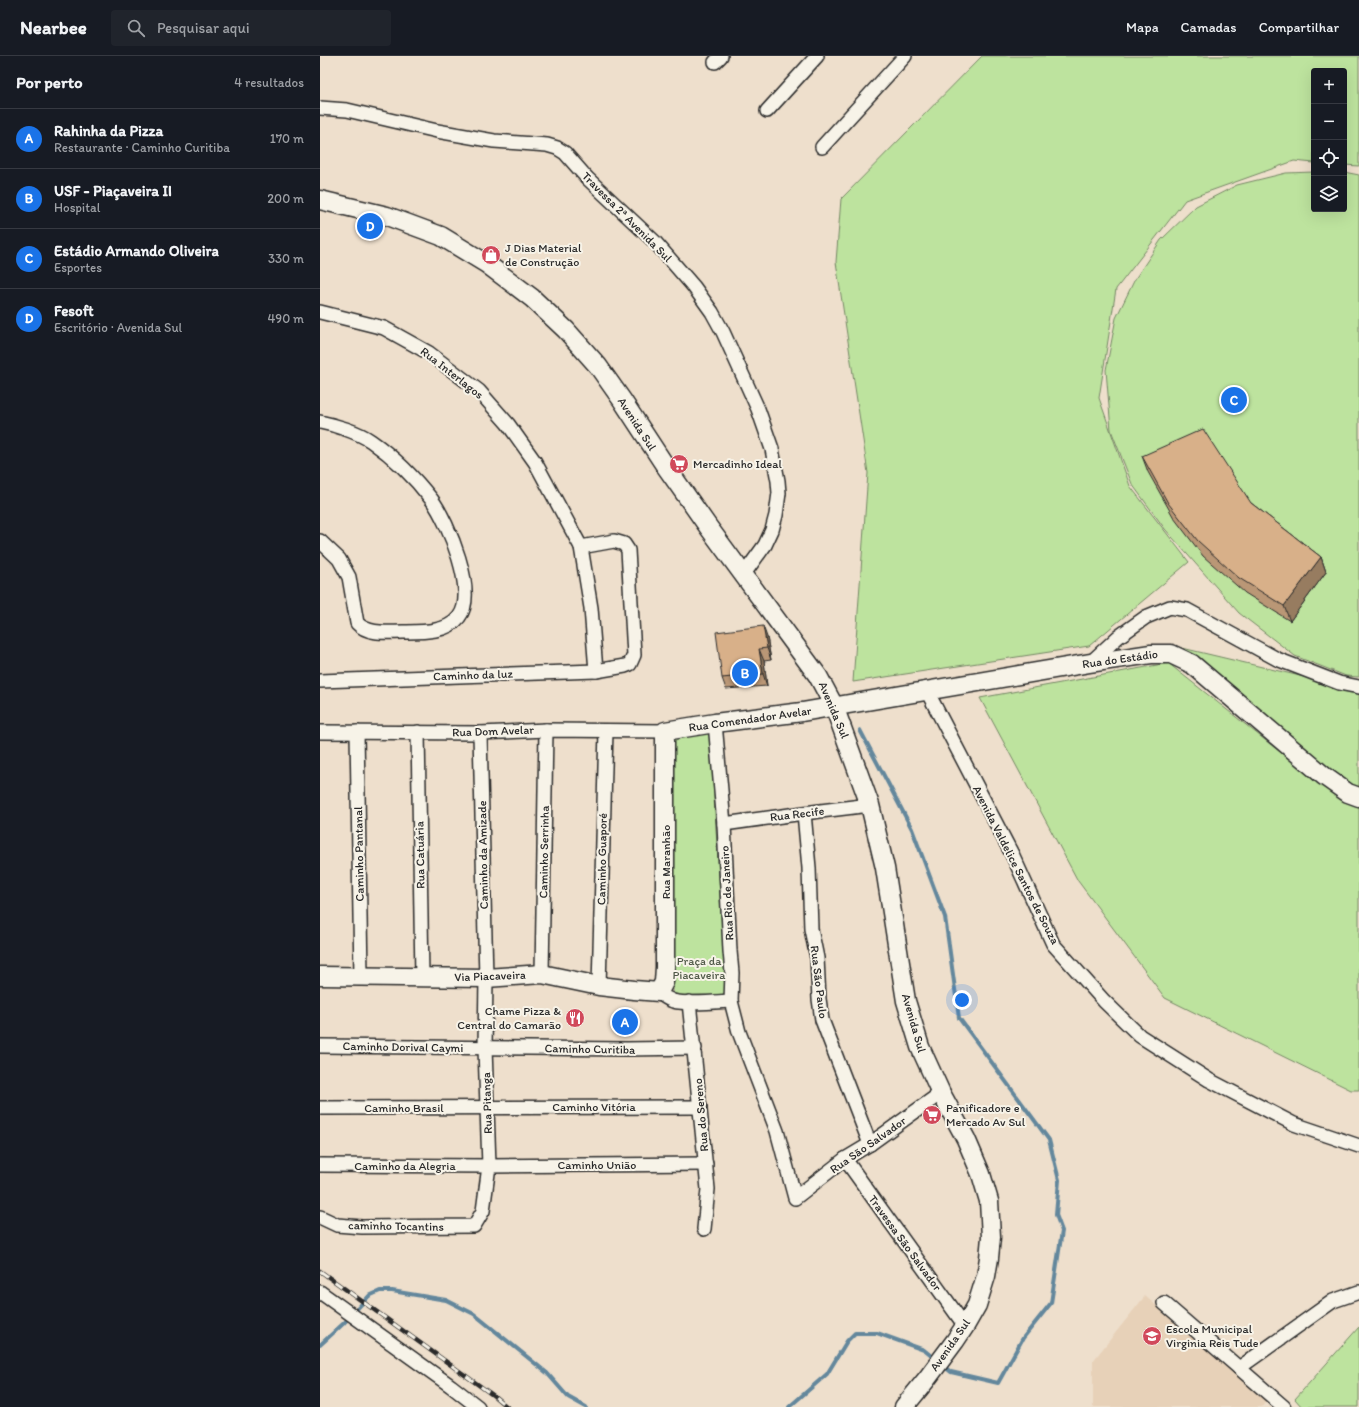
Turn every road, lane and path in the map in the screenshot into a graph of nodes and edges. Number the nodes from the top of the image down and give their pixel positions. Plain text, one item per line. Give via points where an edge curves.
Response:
1 (817, 56) edge
2 (905, 56) edge
3 (320, 108) edge
4 (767, 111) dead end
5 (822, 147) dead end
6 (320, 200) edge
7 (320, 312) edge
8 (320, 422) edge
9 (320, 541) edge
10 (581, 547) junction
11 (744, 574) junction
12 (1090, 663) junction
13 (596, 671) junction
14 (320, 681) edge
15 (1359, 687) edge
16 (927, 691) junction
17 (834, 706) junction
18 (715, 723) junction
19 (546, 730) junction
20 (606, 731) junction
21 (666, 731) junction
22 (320, 732) edge
23 (357, 732) junction
24 (418, 732) junction
25 (480, 733) junction
26 (1359, 797) edge
27 (870, 805) junction
28 (804, 813) junction
29 (724, 824) junction
30 (542, 974) junction
31 (320, 976) edge
32 (361, 976) junction
33 (422, 977) junction
34 (486, 978) junction
35 (599, 986) junction
36 (659, 992) junction
37 (731, 1001) junction
38 (689, 1002) junction
39 (320, 1046) edge
40 (485, 1048) junction
41 (695, 1048) junction
42 (942, 1093) junction
43 (700, 1107) junction
44 (320, 1108) edge
45 (488, 1108) junction
46 (870, 1144) junction
47 (1359, 1146) edge
48 (845, 1159) junction
49 (706, 1164) junction
50 (320, 1165) edge
51 (489, 1166) junction
52 (795, 1198) joint
53 (320, 1218) edge
54 (474, 1226) joint
55 (704, 1229) dead end
56 (320, 1292) edge
57 (1359, 1292) edge
58 (1164, 1303) dead end
59 (965, 1326) junction
60 (1239, 1368) junction
61 (478, 1407) edge
62 (904, 1407) edge
63 (1284, 1407) edge

1 - 4 street
2 - 5 street
3 - 11 street, Travessa 2ª Avenida Sul via 347,110 444,133 557,148 655,242 712,312 758,409 772,449 779,493 776,515 765,545
6 - 11 street, Avenida Sul via 386,216 441,236 487,264 532,298 566,330 598,366 673,477
7 - 10 street, Rua Interlagos via 384,328 429,353 479,391 536,462
8 - 9 street via 337,425 370,440 414,478 433,501 451,534 459,558 463,575 464,608 451,624 429,632 374,631 358,625 348,577 339,559
10 - 13 street, Rua Interlagos via 591,608
10 - 13 street, Caminho da luz via 614,540 624,544 628,550 634,655 630,664
11 - 17 street, Avenida Sul via 818,676
12 - 15 street via 1118,637 1146,617 1170,607 1187,610 1276,659
12 - 16 street, Rua do Estádio
12 - 26 street, Rua do Estádio via 1151,654 1171,654 1192,664 1324,776 1348,793
13 - 14 street, Caminho da luz
16 - 17 street, Rua do Estádio
16 - 47 street, Avenida Valdelice Santos de Souza via 1013,856 1053,944 1104,1002 1140,1036 1209,1080 1294,1124
17 - 18 street, Rua Comendador Avelar
17 - 27 street, Avenida Sul
18 - 21 street, Rua Comendador Avelar
18 - 29 street, Rua Rio de Janeiro
19 - 20 street, Rua Dom Avelar
19 - 25 street, Rua Dom Avelar
19 - 30 street, Caminho Serrinha
20 - 21 street, Rua Dom Avelar
20 - 35 street, Caminho Guaporé
21 - 36 street, Rua Maranhão via 665,967 664,982
22 - 23 street, Rua Dom Avelar
23 - 24 street, Rua Dom Avelar
23 - 32 street, Caminho Pantanal
24 - 25 street, Rua Dom Avelar
24 - 33 street, Rua Catuária
25 - 34 street, Caminho da Amizade
27 - 28 street, Rua Recife
27 - 42 street, Avenida Sul via 885,868 906,1000 920,1047
28 - 29 street, Rua Recife
28 - 46 street, Rua São Paulo via 811,929 817,958 818,999 822,1020
29 - 37 street, Rua Rio de Janeiro via 732,973
30 - 34 street, Via Piacaveira
30 - 35 street, Via Piacaveira
31 - 32 street, Via Piacaveira
32 - 33 street, Via Piacaveira
33 - 34 street, Via Piacaveira
34 - 40 street, Rua Pitanga
35 - 36 street, Via Piacaveira
36 - 38 street via 671,1000
37 - 38 street
37 - 52 street, Rua Rio de Janeiro via 739,1032 777,1131
38 - 41 street, Rua do Sereno
39 - 40 street, Caminho Dorival Caymi
40 - 41 street, Caminho Curitiba
40 - 45 street, Rua Pitanga
41 - 43 street, Rua do Sereno
42 - 46 street, Rua São Salvador
42 - 59 street, Avenida Sul via 966,1139 989,1201 991,1237 986,1276 977,1305
43 - 45 street, Caminho Vitória
43 - 49 street, Rua do Sereno
44 - 45 street, Caminho Brasil
45 - 51 street, Rua Pitanga
46 - 48 street, Rua São Salvador
48 - 52 street, Rua São Salvador
48 - 59 street, Travessa São Salvador
49 - 51 street, Caminho União
49 - 55 street, Rua do Sereno via 708,1189
50 - 51 street, Caminho da Alegria
51 - 54 street, Rua Pitanga via 483,1211
53 - 54 street, caminho Tocantins via 337,1225 362,1227
56 - 61 street
57 - 60 street via 1333,1301
58 - 60 street
59 - 62 street, Avenida Sul
60 - 63 street

